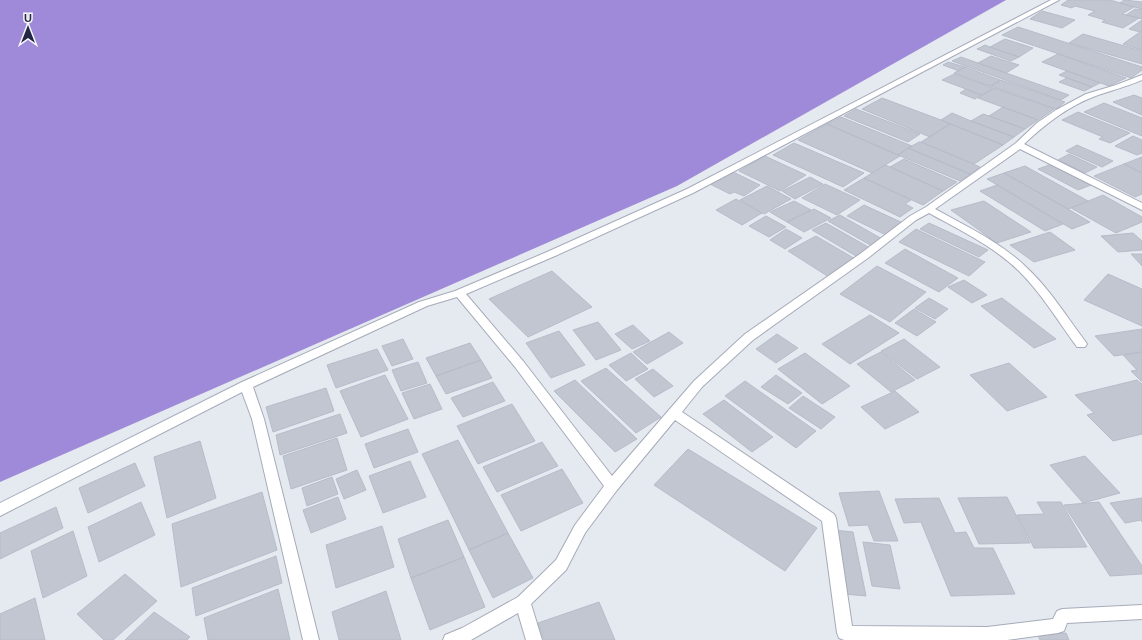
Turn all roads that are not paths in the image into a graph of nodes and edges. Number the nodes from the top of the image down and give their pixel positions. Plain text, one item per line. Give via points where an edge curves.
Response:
1 (1056, 0) edge
2 (1142, 77) edge
3 (1019, 146) junction
4 (1138, 201) edge
5 (1142, 207) edge
6 (929, 209) junction
7 (459, 293) junction
8 (1081, 344) dead end
9 (246, 385) junction
10 (674, 413) junction
11 (612, 486) junction
12 (0, 510) edge
13 (523, 602) junction
14 (1142, 612) edge
15 (311, 640) edge
16 (450, 640) edge
17 (534, 640) edge

1 - 7 street via 690,191
2 - 3 street via 1089,96 1059,112 1040,125
3 - 4 street
3 - 6 street
4 - 5 street
6 - 8 street via 991,244 1009,258 1033,280
6 - 10 street via 749,337 698,384
7 - 9 street via 423,304
7 - 11 street via 519,364
9 - 12 street
9 - 15 street via 258,418
10 - 11 street
10 - 14 street via 829,518 845,632 987,635 1058,626 1062,616
11 - 13 street via 580,529 561,565
13 - 16 street via 467,634
13 - 17 street

